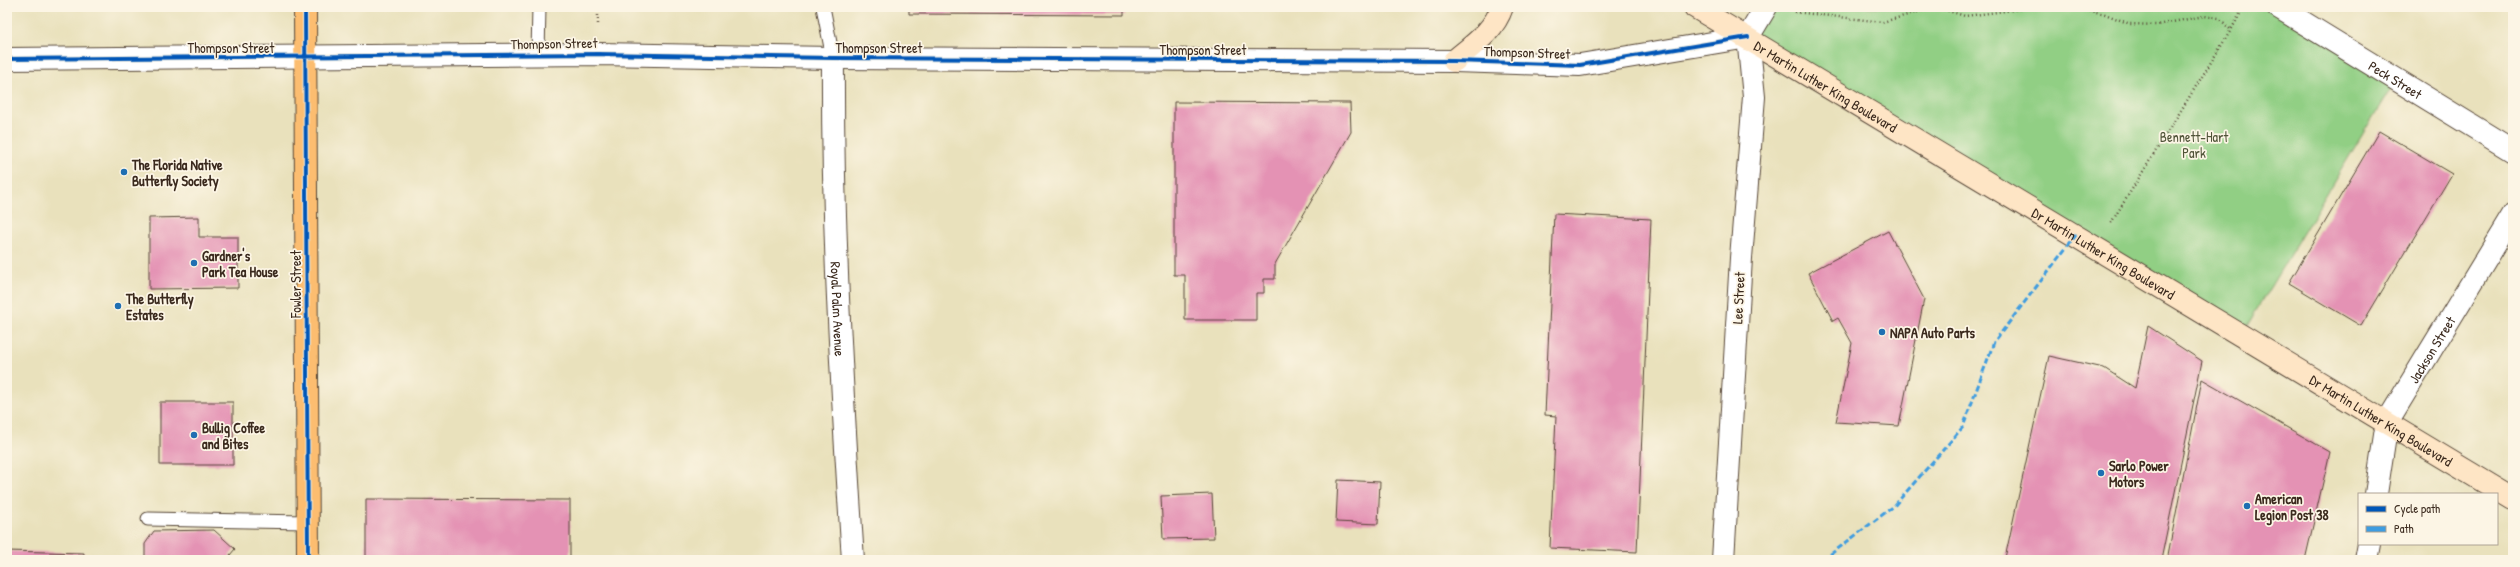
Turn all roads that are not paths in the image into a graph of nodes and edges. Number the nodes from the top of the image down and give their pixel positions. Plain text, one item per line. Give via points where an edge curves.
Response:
1 (305, 7) edge
2 (539, 7) edge
3 (822, 7) edge
4 (1502, 7) edge
5 (1695, 7) edge
6 (2278, 7) edge
7 (1766, 8) edge
8 (1748, 38) junction
9 (538, 54) junction
10 (305, 57) junction
11 (833, 58) junction
12 (7, 59) edge
13 (1454, 61) junction
14 (2513, 151) edge
15 (2512, 220) edge
16 (2387, 422) junction
17 (2376, 493) edge
18 (2513, 499) edge
19 (148, 519) dead end
20 (308, 522) junction
21 (2369, 545) edge
22 (308, 560) edge
23 (853, 560) edge
24 (1723, 560) edge
25 (2366, 560) edge

1 - 10 main road, Fowler Street
2 - 9 lane
3 - 11 lane
4 - 13 main road via 1498,18 1484,36
5 - 8 main road, Dr Martin Luther King Boulevard
6 - 14 street, Peck Street
7 - 8 street
8 - 13 street, Thompson Street via 1580,66
8 - 16 main road, Dr Martin Luther King Boulevard
8 - 24 street, Lee Street via 1754,97 1741,258
9 - 10 street, Thompson Street
9 - 11 street, Thompson Street
10 - 12 street, Thompson Street
10 - 20 main road, Fowler Street
11 - 13 street, Thompson Street
11 - 23 street, Royal Palm Avenue via 833,160 839,339
15 - 16 street, Jackson Street
16 - 17 street, Jackson Street
16 - 18 main road, Dr Martin Luther King Boulevard
19 - 20 lane
20 - 22 main road, Fowler Street
21 - 25 street

